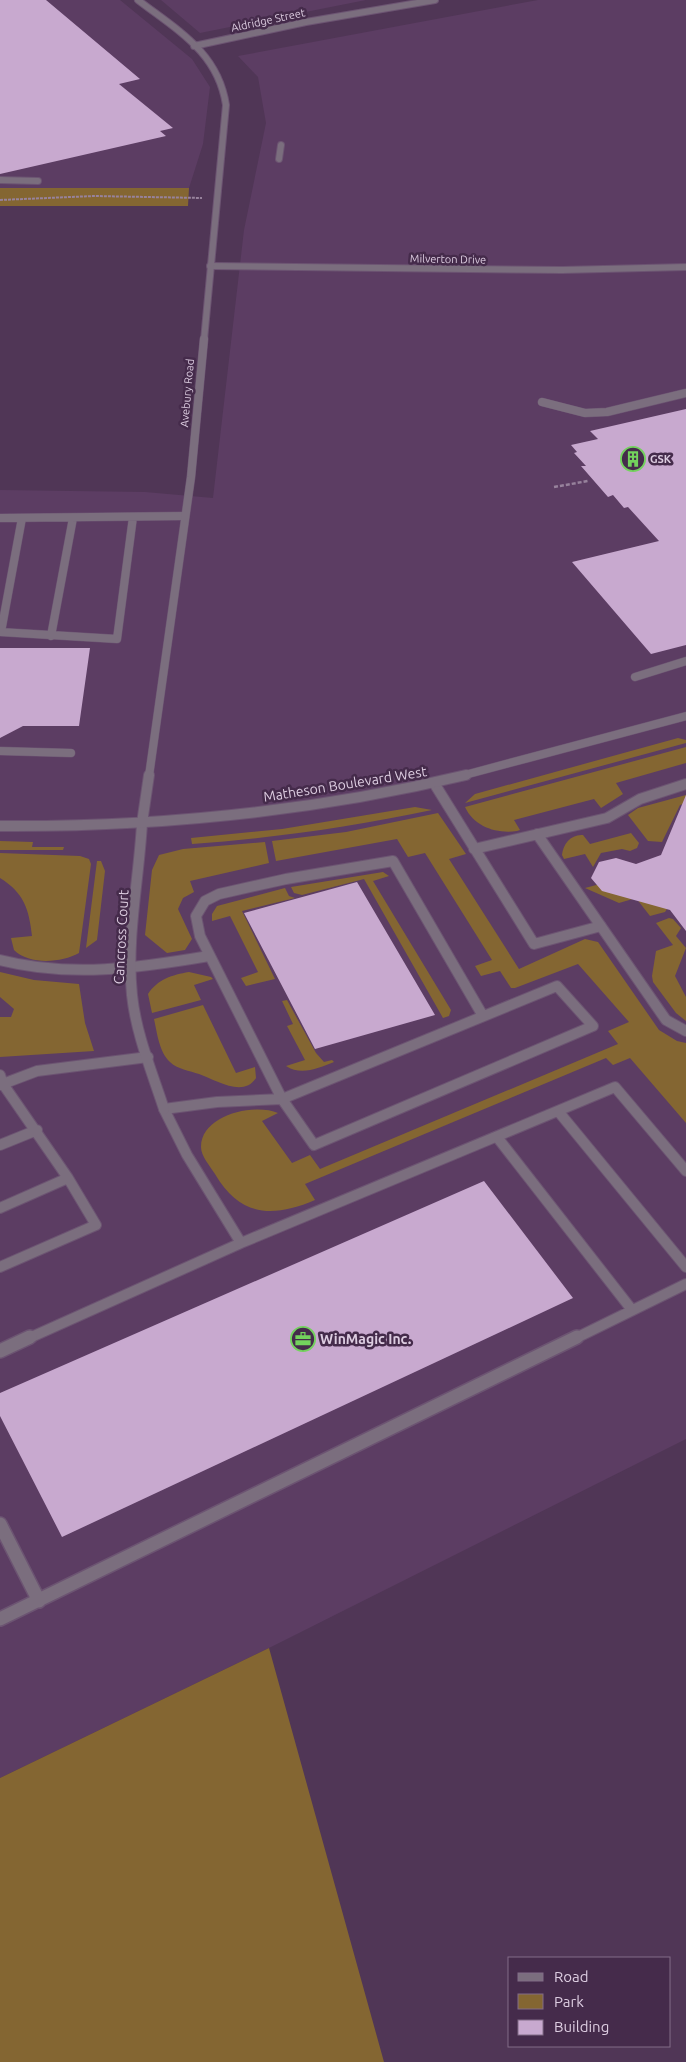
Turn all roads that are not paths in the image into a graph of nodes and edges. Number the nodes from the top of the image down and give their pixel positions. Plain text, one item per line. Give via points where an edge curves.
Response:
1 (138, 0) edge
2 (435, 0) edge
3 (194, 46) junction
4 (281, 145) dead end
5 (279, 159) dead end
6 (0, 180) edge
7 (38, 181) dead end
8 (210, 266) junction
9 (686, 268) edge
10 (686, 393) edge
11 (542, 402) dead end
12 (185, 516) junction
13 (133, 517) junction
14 (0, 518) edge
15 (22, 518) junction
16 (73, 518) junction
17 (0, 632) edge
18 (51, 636) junction
19 (686, 661) edge
20 (634, 677) dead end
21 (686, 716) edge
22 (0, 751) edge
23 (71, 753) dead end
24 (434, 783) junction
25 (686, 784) edge
26 (142, 823) junction
27 (0, 826) edge
28 (537, 834) junction
29 (474, 849) junction
30 (601, 926) junction
31 (0, 949) edge
32 (209, 956) junction
33 (1, 960) edge
34 (130, 969) junction
35 (483, 1016) junction
36 (686, 1032) edge
37 (148, 1057) junction
38 (1, 1081) edge
39 (282, 1099) junction
40 (164, 1109) junction
41 (558, 1111) junction
42 (36, 1130) junction
43 (496, 1138) junction
44 (0, 1145) edge
45 (686, 1171) edge
46 (68, 1178) junction
47 (0, 1208) edge
48 (241, 1243) junction
49 (0, 1267) edge
50 (686, 1267) edge
51 (686, 1284) edge
52 (632, 1310) junction
53 (0, 1351) edge
54 (0, 1524) edge
55 (39, 1601) junction
56 (0, 1619) edge

1 - 3 street, Avebury Road
2 - 3 street, Aldridge Street via 353,13
3 - 8 street, Avebury Road via 213,65 223,85 226,105
4 - 5 street
6 - 7 street
8 - 9 street, Milverton Drive via 562,270
8 - 12 street, Avebury Road
10 - 11 street via 607,412 585,413
12 - 13 street
12 - 26 street, Avebury Road
13 - 16 street
13 - 18 street via 117,639
14 - 15 street
15 - 16 street
15 - 17 street
16 - 18 street
17 - 18 street
19 - 20 street
21 - 24 street, Matheson Boulevard West
22 - 23 street
24 - 26 street, Matheson Boulevard West via 285,810
24 - 29 street
25 - 28 street via 640,799 607,818
26 - 27 street, Matheson Boulevard West
26 - 34 street, Cancross Court
28 - 29 street
28 - 30 street
29 - 30 street via 534,944
30 - 36 street via 666,1020
31 - 33 street
32 - 34 street
32 - 35 street via 196,916 205,901 219,894 286,879 393,861
32 - 39 street
33 - 34 street via 29,969
34 - 37 street, Cancross Court via 132,995
35 - 39 street
35 - 39 street via 557,986 593,1026 314,1145
37 - 38 street via 37,1071
37 - 40 street, Cancross Court
38 - 42 street
39 - 40 street
40 - 48 street, Cancross Court via 187,1156
41 - 43 street
41 - 45 street via 615,1087
41 - 50 street
42 - 44 street
42 - 46 street
43 - 48 street
43 - 52 street
46 - 47 street
46 - 49 street via 96,1225
48 - 53 street
51 - 52 street
52 - 55 street
54 - 55 street
55 - 56 street

